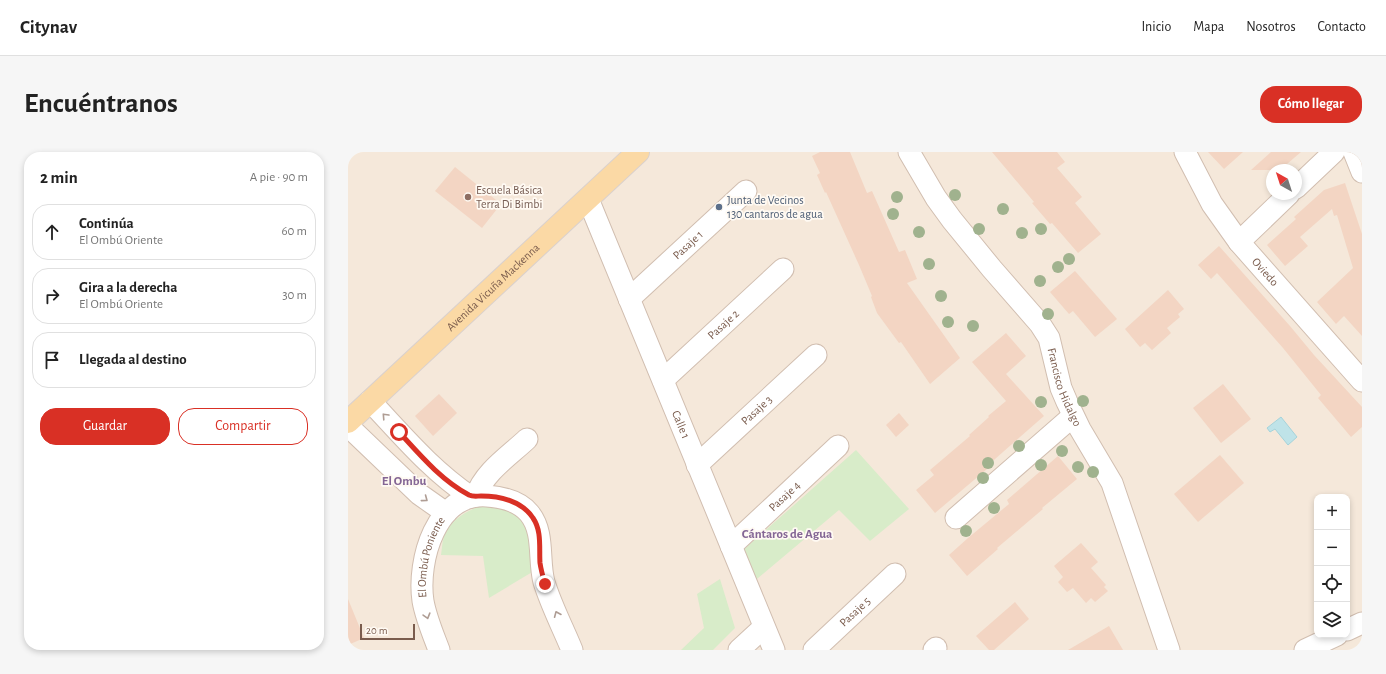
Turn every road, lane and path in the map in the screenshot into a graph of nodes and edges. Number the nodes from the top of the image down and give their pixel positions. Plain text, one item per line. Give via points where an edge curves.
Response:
1 (909, 152) edge
2 (1185, 152) edge
3 (1334, 152) edge
4 (1354, 152) edge
5 (630, 154) edge
6 (1362, 172) edge
7 (1302, 182) edge
8 (746, 191) dead end
9 (588, 199) junction
10 (1283, 200) edge
11 (1239, 242) junction
12 (783, 268) dead end
13 (629, 299) junction
14 (816, 355) dead end
15 (663, 380) junction
16 (1362, 381) edge
17 (370, 401) junction
18 (1073, 416) junction
19 (348, 422) edge
20 (348, 426) edge
21 (527, 439) dead end
22 (838, 446) dead end
23 (697, 465) junction
24 (462, 502) junction
25 (956, 518) dead end
26 (731, 546) junction
27 (895, 574) dead end
28 (1362, 624) edge
29 (764, 627) junction
30 (1350, 629) edge
31 (1331, 638) edge
32 (439, 650) edge
33 (572, 650) edge
34 (739, 650) edge
35 (774, 650) edge
36 (814, 650) edge
37 (1170, 650) edge
38 (1305, 650) edge

1 - 18 street, Francisco Hidalgo via 952,220 1045,331 1052,347 1061,388
2 - 11 street, Oviedo via 1212,204
3 - 7 street
4 - 6 street
5 - 9 main road, Avenida Vicuña Mackenna
8 - 13 street, Pasaje 1
9 - 13 street, Calle 1
9 - 17 main road, Avenida Vicuña Mackenna
10 - 11 street
11 - 16 street, Oviedo
12 - 15 street, Pasaje 2
13 - 15 street, Calle 1
14 - 23 street, Pasaje 3
15 - 23 street, Calle 1
17 - 19 main road, Avenida Vicuña Mackenna
24 -> 17 street via 455,486 430,465
18 - 25 street
18 - 37 street, Francisco Hidalgo via 1112,483
20 -> 24 street, El Ombú Poniente via 419,494
21 - 24 street
22 - 26 street, Pasaje 4
23 - 26 street, Calle 1
24 -> 32 street, El Ombú Poniente via 437,526 423,568 423,601
33 -> 24 street via 545,584 538,528 533,518 511,501 492,497
26 - 29 street, Calle 1
27 - 36 street, Pasaje 5
28 - 30 street
29 - 34 street
29 - 35 street, Calle 1
31 - 38 street

